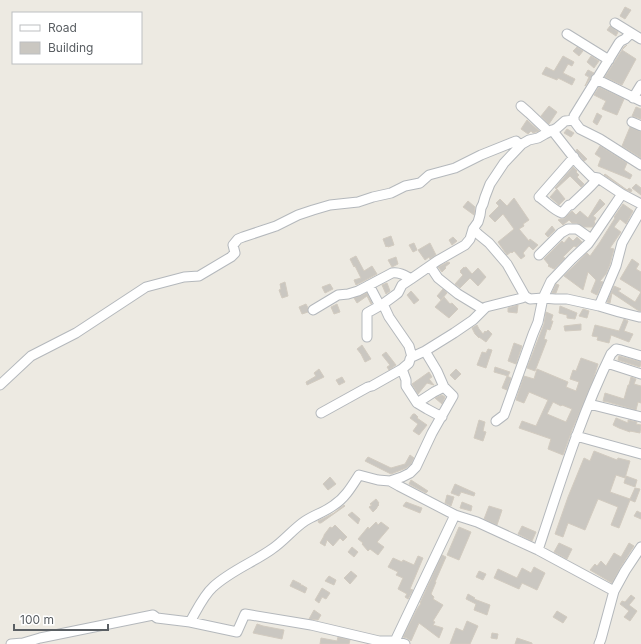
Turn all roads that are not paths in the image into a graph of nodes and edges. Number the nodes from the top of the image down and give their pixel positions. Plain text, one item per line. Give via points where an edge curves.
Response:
1 (615, 22) dead end
2 (632, 33) junction
3 (566, 34) dead end
4 (641, 39) edge
5 (609, 60) junction
6 (596, 79) junction
7 (641, 84) edge
8 (637, 99) edge
9 (521, 106) dead end
10 (574, 120) junction
11 (632, 122) dead end
12 (641, 126) edge
13 (551, 131) junction
14 (520, 146) junction
15 (574, 157) junction
16 (641, 166) edge
17 (598, 178) junction
18 (622, 194) junction
19 (641, 204) edge
20 (641, 210) edge
21 (633, 224) junction
22 (473, 229) junction
23 (641, 230) edge
24 (591, 239) junction
25 (539, 255) dead end
26 (430, 266) junction
27 (411, 279) junction
28 (369, 285) junction
29 (525, 296) junction
30 (543, 298) junction
31 (381, 305) junction
32 (599, 306) junction
33 (313, 310) dead end
34 (482, 312) junction
35 (641, 316) edge
36 (367, 337) dead end
37 (425, 351) junction
38 (641, 356) edge
39 (412, 357) junction
40 (607, 363) junction
41 (402, 369) junction
42 (641, 374) edge
43 (0, 385) edge
44 (444, 387) junction
45 (417, 403) junction
46 (589, 404) junction
47 (321, 413) dead end
48 (442, 417) junction
49 (641, 417) edge
50 (496, 421) dead end
51 (576, 436) junction
52 (641, 454) edge
53 (390, 481) junction
54 (455, 515) junction
55 (641, 547) edge
56 (538, 550) junction
57 (614, 591) junction
58 (190, 622) junction
59 (395, 641) junction
60 (11, 644) edge
61 (405, 644) edge
62 (599, 644) edge

1 - 2 street
2 - 4 street
2 - 5 street via 619,43
3 - 5 street
5 - 6 street
6 - 8 street
6 - 10 street
7 - 8 street
9 - 13 street
10 - 13 street via 565,121
10 - 16 street via 580,129 600,138
11 - 12 street
13 - 14 street
13 - 15 street
14 - 22 street via 496,174
14 - 43 street via 516,140 455,168 429,175 420,183 405,186 391,194 358,202 330,205 243,236 233,245 235,253 231,257 199,276 184,277 146,287 76,333 31,356
15 - 17 street via 592,177
15 - 17 street via 539,197 562,214
17 - 18 street
18 - 19 street
18 - 24 street
20 - 21 street
21 - 23 street
21 - 32 street via 622,243 616,266
22 - 26 street via 470,239 465,244
22 - 29 street via 507,264
24 - 25 street via 577,229 568,229
24 - 30 street via 551,281
26 - 27 street
26 - 34 street via 438,278 481,308
27 - 28 street via 396,272
27 - 31 street via 402,285 398,293
28 - 31 street
28 - 33 street via 358,291 338,295
29 - 30 street via 530,299
29 - 34 street via 486,307
30 - 32 street via 567,299
30 - 50 street via 538,322 504,415
31 - 36 street via 367,313
31 - 39 street via 409,346
32 - 35 street
34 - 37 street
37 - 39 street
37 - 44 street
38 - 40 street via 616,350
39 - 41 street
40 - 42 street
40 - 46 street
41 - 45 street via 406,386
41 - 47 street
44 - 45 street
44 - 48 street via 453,396
45 - 48 street
46 - 49 street
46 - 51 street
48 - 53 street via 416,467 410,473
51 - 52 street
51 - 56 street
53 - 54 street
53 - 58 street via 359,475 334,506 306,520 271,550 214,586
54 - 56 street via 477,522
54 - 59 street
55 - 57 street
56 - 57 street
57 - 62 street
58 - 59 street via 237,632 245,614 311,625 378,641
58 - 60 street via 157,618 153,615
59 - 61 street

